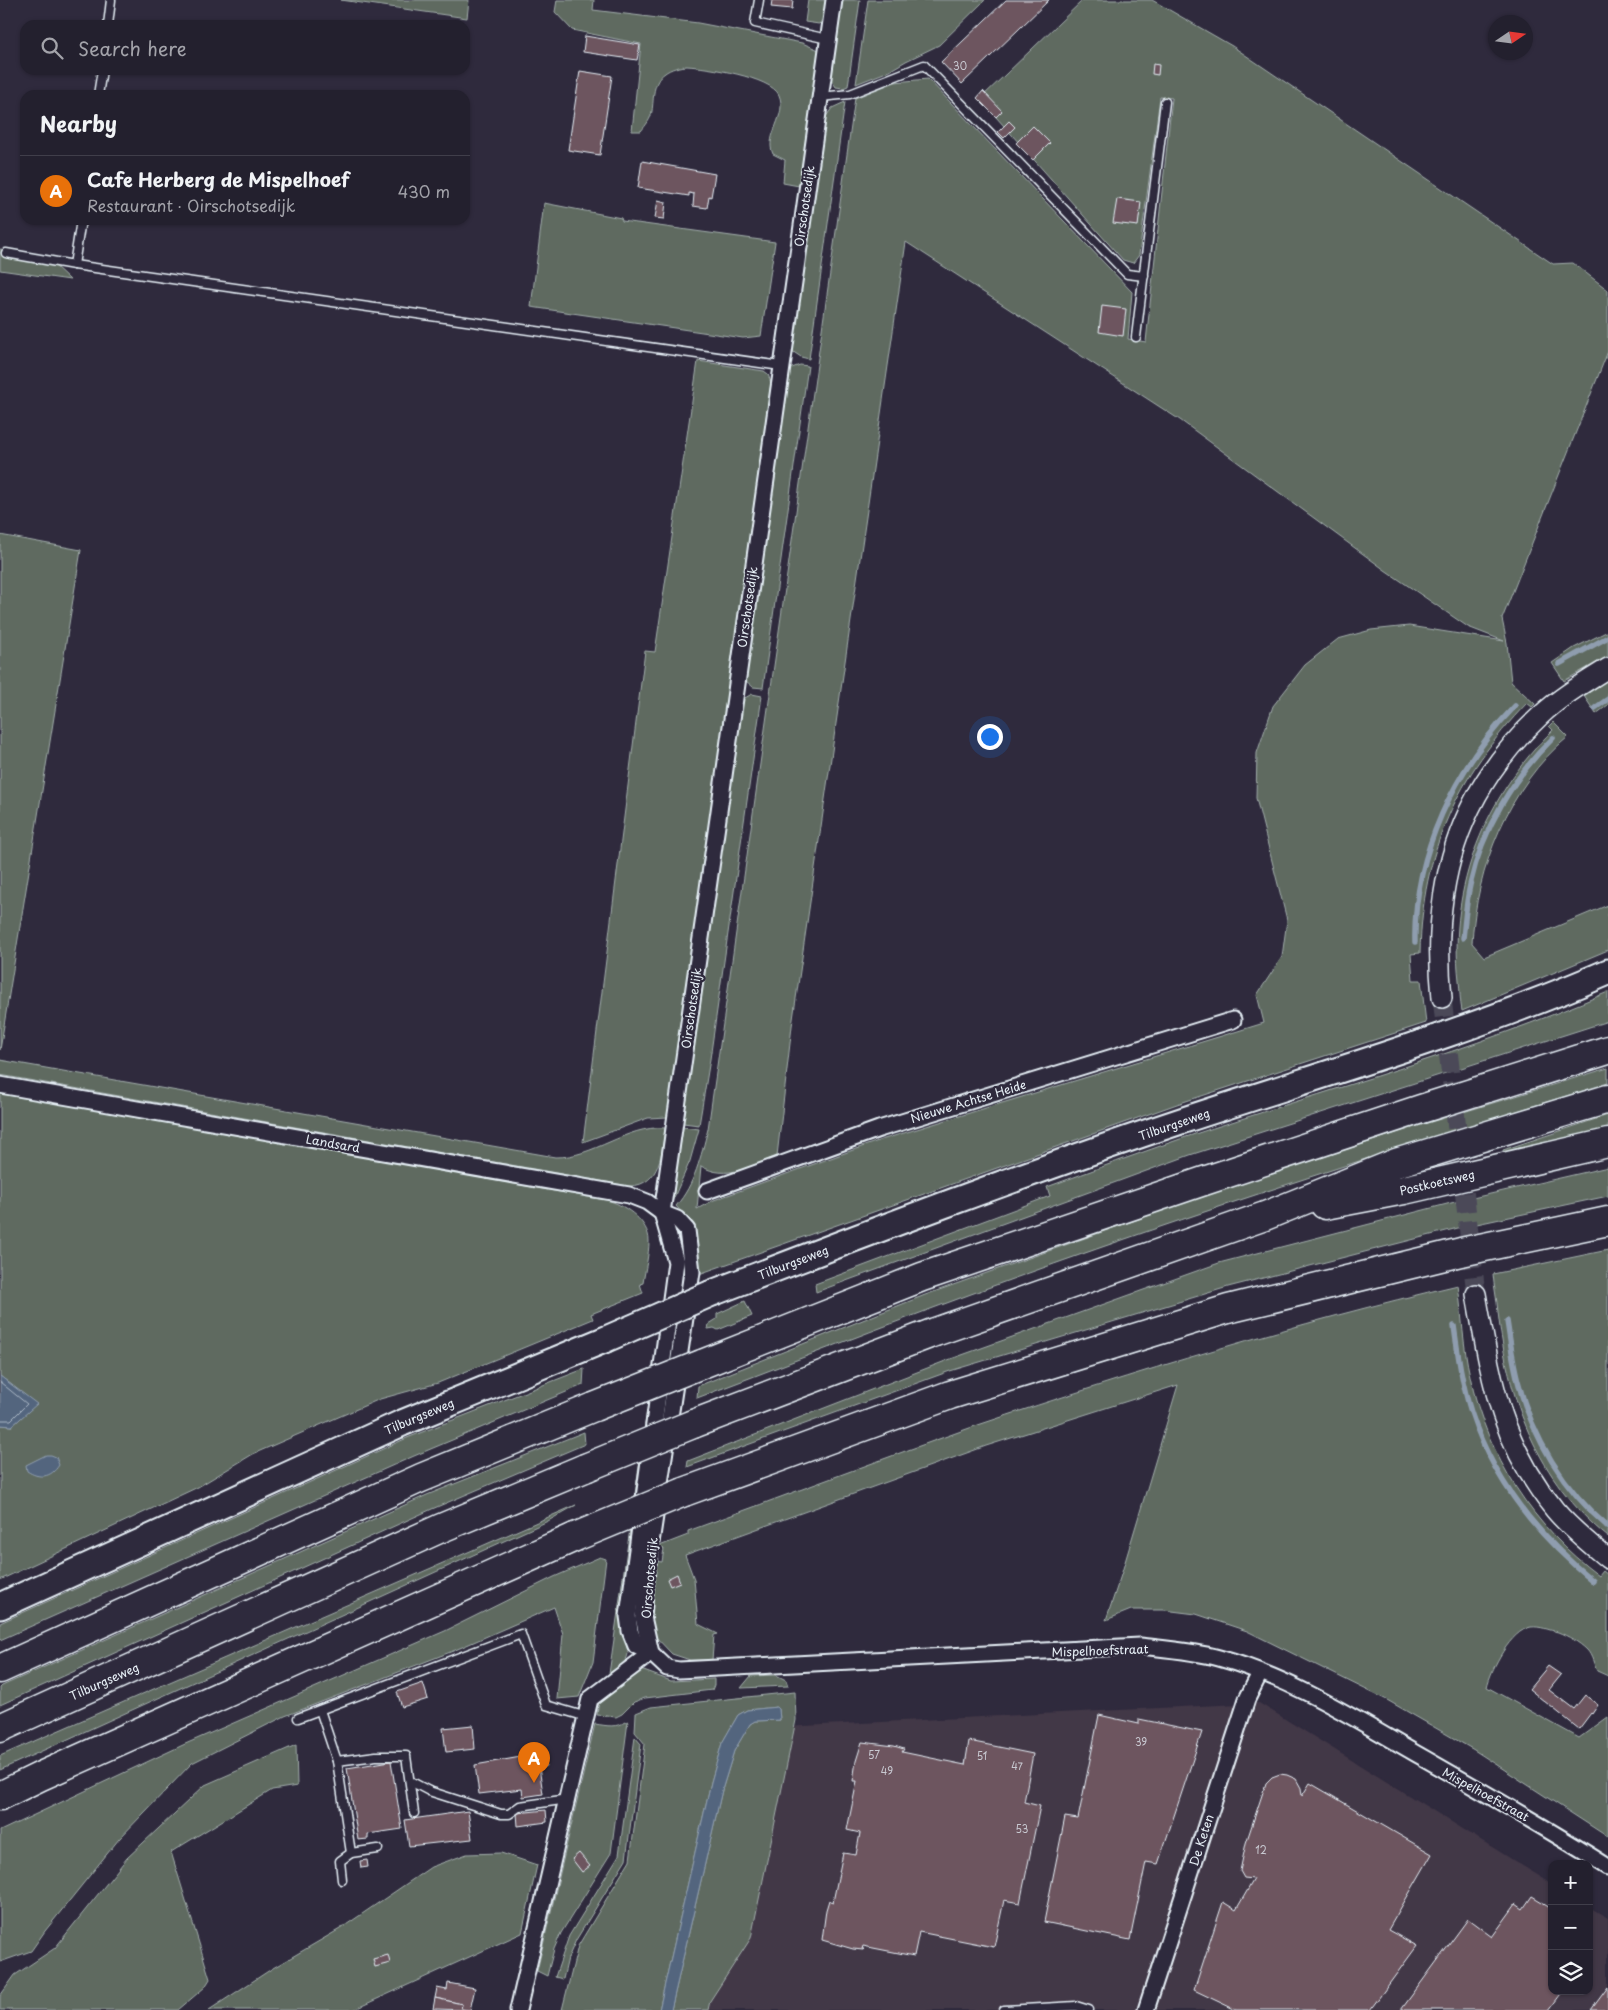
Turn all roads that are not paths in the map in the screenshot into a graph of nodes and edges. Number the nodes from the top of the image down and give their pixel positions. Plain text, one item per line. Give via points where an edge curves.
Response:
1 (111, 0) edge
2 (759, 0) edge
3 (834, 0) edge
4 (109, 20) edge
5 (828, 39) junction
6 (101, 75) edge
7 (99, 90) edge
8 (820, 97) junction
9 (1165, 102) dead end
10 (80, 225) edge
11 (6, 253) dead end
12 (74, 266) junction
13 (1144, 276) junction
14 (1136, 337) dead end
15 (781, 366) junction
16 (1608, 668) edge
17 (1608, 972) edge
18 (1442, 998) tunnel mouth
19 (1232, 1020) dead end
20 (1608, 1050) edge
21 (0, 1085) edge
22 (1608, 1098) edge
23 (1608, 1143) edge
24 (707, 1191) dead end
25 (662, 1213) junction
26 (1265, 1216) junction
27 (1608, 1221) edge
28 (1476, 1294) tunnel mouth
29 (1608, 1559) edge
30 (0, 1606) edge
31 (651, 1653) junction
32 (0, 1670) edge
33 (1260, 1672) junction
34 (320, 1710) junction
35 (587, 1717) junction
36 (298, 1718) dead end
37 (0, 1728) edge
38 (337, 1761) junction
39 (410, 1781) junction
40 (0, 1796) edge
41 (568, 1799) junction
42 (414, 1813) dead end
43 (378, 1849) dead end
44 (351, 1853) junction
45 (1608, 1867) edge
46 (342, 1880) dead end
47 (518, 2010) edge
48 (1004, 2010) edge
49 (1089, 2010) edge
50 (1146, 2010) edge

1 - 4 lane
2 - 5 lane via 755,23
3 - 5 street, Oirschotsedijk
5 - 8 street, Oirschotsedijk
6 - 7 lane
8 - 13 lane via 850,94 924,65 1127,274
8 - 15 street, Oirschotsedijk
9 - 13 lane
10 - 12 lane
11 - 12 lane
12 - 15 lane
13 - 14 lane
15 - 25 street, Oirschotsedijk
16 - 18 street via 1540,716 1505,752 1480,788 1452,855 1443,892 1439,941
17 - 30 highway, Tilburgseweg, bridge via 1551,997 1403,1049 1182,1121 903,1219 712,1293 402,1423
19 - 24 street, Nieuwe Achtse Heide via 879,1129
20 - 32 highway, bridge via 1228,1173 922,1277 421,1478
21 - 25 street, Landsard via 629,1195 648,1202
22 - 26 highway, Tilburgseweg via 1396,1163
23 - 26 highway, Postkoetsweg via 1404,1190
25 - 31 street, Oirschotsedijk via 677,1219 687,1230 692,1272 647,1568 643,1616
26 - 37 highway, Tilburgseweg, bridge via 935,1332 693,1424 440,1529
27 - 40 highway, bridge via 1461,1252 1228,1309 950,1395 684,1492 575,1537
28 - 29 street via 1492,1384 1506,1429 1523,1466 1555,1511
31 - 33 street, Mispelhoefstraat via 667,1668 679,1670 1140,1646 1218,1658
31 - 35 street via 590,1699
33 - 45 street, Mispelhoefstraat via 1310,1694 1547,1828
33 - 50 street, De Keten via 1247,1699
34 - 35 lane via 521,1634 546,1705
34 - 36 lane
34 - 38 lane
35 - 41 street
38 - 39 lane via 406,1756
38 - 44 lane
39 - 41 lane via 429,1791 500,1814 510,1814 520,1806
39 - 42 lane
41 - 47 street
43 - 44 lane
44 - 46 lane via 340,1861
48 - 49 lane via 1076,2006

